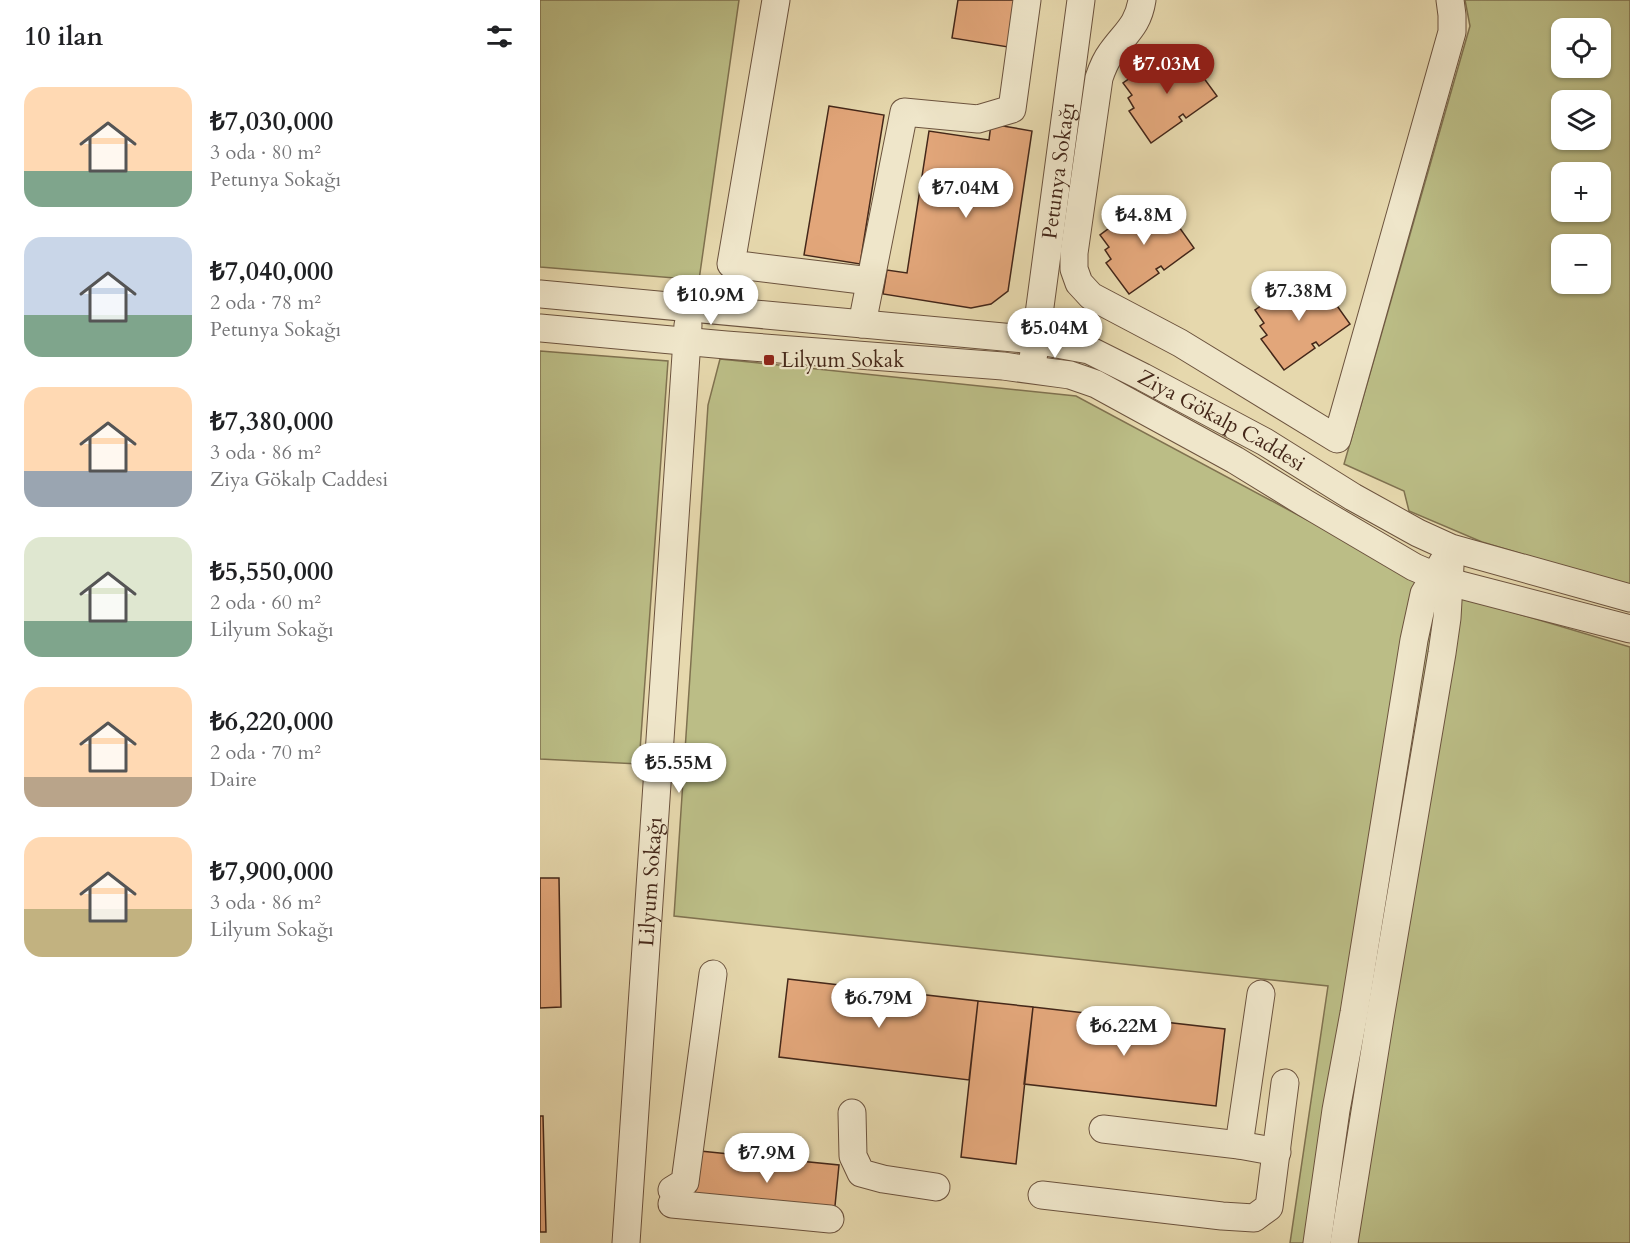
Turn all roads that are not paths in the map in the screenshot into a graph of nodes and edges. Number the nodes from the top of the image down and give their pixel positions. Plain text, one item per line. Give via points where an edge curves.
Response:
1 (776, 0) edge
2 (1027, 0) edge
3 (1081, 0) edge
4 (1142, 0) edge
5 (1450, 0) edge
6 (870, 281) junction
7 (540, 294) edge
8 (689, 308) junction
9 (862, 324) junction
10 (540, 328) edge
11 (1035, 340) junction
12 (687, 342) junction
13 (1031, 370) junction
14 (1451, 548) junction
15 (1442, 579) junction
16 (1630, 598) edge
17 (1630, 629) edge
18 (713, 974) dead end
19 (1261, 994) dead end
20 (1285, 1083) dead end
21 (852, 1113) dead end
22 (1103, 1129) dead end
23 (1239, 1145) junction
24 (1277, 1152) junction
25 (936, 1187) dead end
26 (1042, 1195) dead end
27 (830, 1219) dead end
28 (626, 1243) edge
29 (1317, 1243) edge
30 (1344, 1243) edge

1 - 6 street via 731,264
2 - 6 street via 1012,109 978,118 904,112
3 - 11 street, Petunya Sokağı
4 - 5 street via 1135,24 1110,54 1099,78 1074,253 1079,283 1090,296 1180,343 1337,439 1452,32
6 - 9 street
7 - 8 street, Ziya Gökalp Caddesi
8 - 9 street, Ziya Gökalp Caddesi
8 - 12 street, Lilyum Sokağı
9 - 11 street, Ziya Gökalp Caddesi
10 - 12 street
11 - 13 street, Petunya Sokağı
11 - 14 street, Ziya Gökalp Caddesi via 1089,350 1121,366 1265,442 1353,498
12 - 13 street
12 - 28 street, Lilyum Sokağı
13 - 15 street via 1070,375 1096,384 1235,460 1382,549
14 - 15 street
14 - 16 street, Ziya Gökalp Caddesi
15 - 17 street
15 - 29 street via 1424,594 1414,640
15 - 30 street via 1447,618 1442,653
18 - 27 street via 685,1182 672,1197
19 - 23 street
20 - 24 street
21 - 25 street via 853,1156 861,1173
22 - 23 street
23 - 24 street
24 - 26 street via 1269,1207 1254,1218

